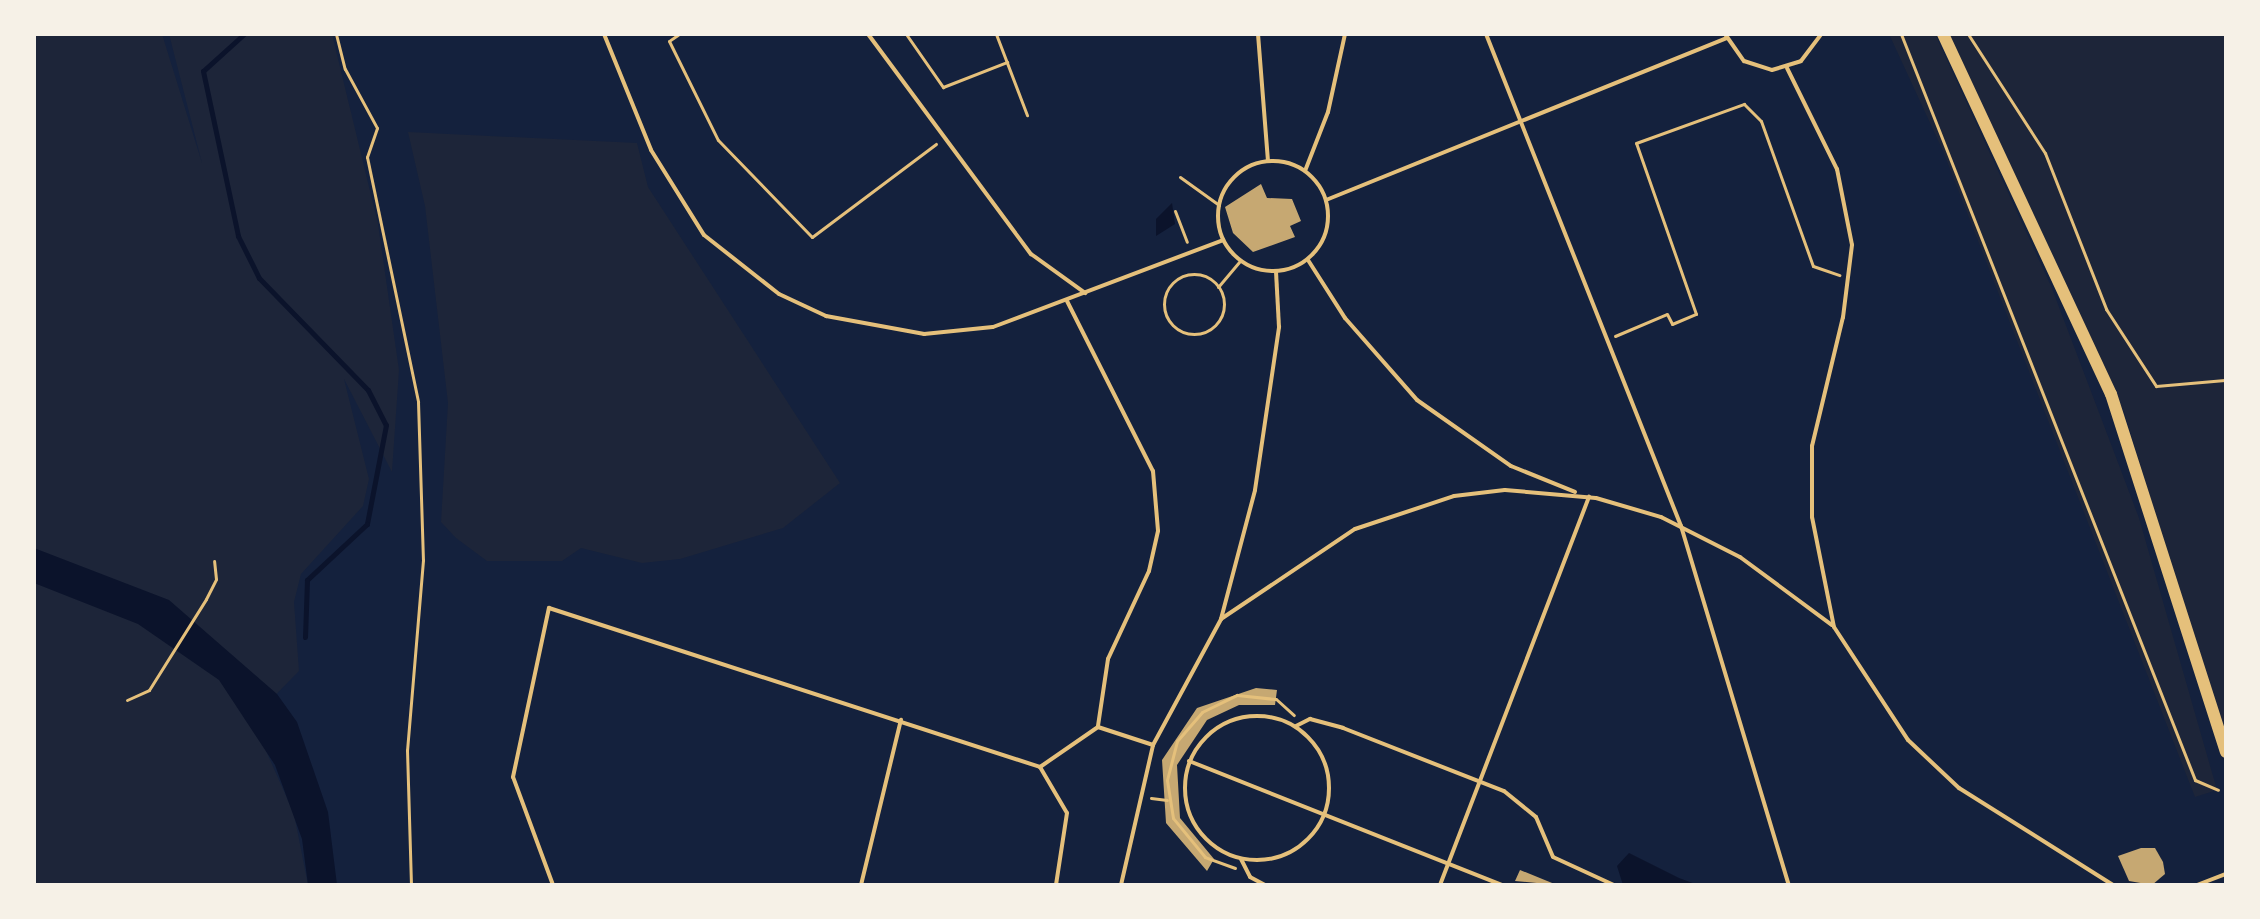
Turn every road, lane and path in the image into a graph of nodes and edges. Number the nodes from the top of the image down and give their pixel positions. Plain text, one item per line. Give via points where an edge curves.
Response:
1 (336, 34) edge
2 (604, 34) edge
3 (679, 34) edge
4 (868, 34) edge
5 (906, 34) edge
6 (996, 34) edge
7 (1258, 34) edge
8 (1345, 34) edge
9 (1486, 34) edge
10 (1821, 34) edge
11 (1901, 34) edge
12 (1943, 34) edge
13 (1968, 34) edge
14 (1726, 36) edge
15 (1007, 62) junction
16 (1787, 68) junction
17 (1027, 115) dead end
18 (1522, 120) junction
19 (945, 137) junction
20 (1268, 161) junction
21 (1305, 171) junction
22 (1180, 177) dead end
23 (1326, 200) junction
24 (1219, 205) junction
25 (1175, 211) dead end
26 (1223, 240) junction
27 (1195, 251) junction
28 (1241, 260) junction
29 (1308, 260) junction
30 (1276, 272) junction
31 (1850, 279) junction
32 (1218, 287) junction
33 (1085, 293) junction
34 (1067, 301) junction
35 (1612, 338) junction
36 (2226, 368) edge
37 (1589, 497) junction
38 (1681, 526) junction
39 (214, 561) dead end
40 (1221, 619) junction
41 (1834, 627) junction
42 (1268, 696) dead end
43 (127, 700) dead end
44 (1288, 703) dead end
45 (1188, 716) dead end
46 (901, 719) junction
47 (1193, 720) dead end
48 (1296, 726) junction
49 (1098, 727) junction
50 (1153, 745) junction
51 (2226, 752) edge
52 (1189, 761) junction
53 (1040, 767) junction
54 (1478, 780) junction
55 (2218, 790) dead end
56 (1160, 800) dead end
57 (1169, 800) dead end
58 (1325, 814) junction
59 (1205, 857) dead end
60 (1241, 858) junction
61 (1448, 863) junction
62 (1224, 869) dead end
63 (2226, 874) edge
64 (411, 885) edge
65 (553, 885) edge
66 (861, 885) edge
67 (1056, 885) edge
68 (1121, 885) edge
69 (1265, 885) edge
70 (1440, 885) edge
71 (1502, 885) edge
72 (1614, 885) edge
73 (1789, 885) edge
74 (2113, 885) edge
75 (2197, 885) edge

1 - 64 path via 345,69 377,128 367,157 418,402 423,560 407,750
2 - 34 lane via 670,187 704,235 779,294 874,329 924,334 993,327
3 - 19 path via 669,41 718,140 812,237
4 - 19 lane
5 - 15 path via 943,87
6 - 15 path
7 - 20 lane
8 - 21 lane via 1328,112
9 - 18 lane
10 - 16 lane via 1812,51
11 - 55 path via 2195,780
12 - 51 main road via 2111,394
13 - 36 path via 2045,153 2106,309 2156,386 2225,380
14 - 16 lane via 1758,67
14 - 18 lane
15 - 17 path
16 - 31 lane via 1837,169
18 - 23 lane
18 - 35 lane
19 - 33 lane via 1031,254
20 - 21 lane
20 - 24 lane via 1233,178
21 - 23 lane
22 - 24 path
23 - 29 lane via 1327,232
24 - 26 lane
25 - 27 path
26 - 27 lane
26 - 28 lane
27 - 33 lane
28 - 30 lane
28 - 32 path
29 - 30 lane
29 - 37 lane via 1345,318 1417,400 1511,466
30 - 40 lane via 1279,327 1265,439
31 - 35 path via 1813,266 1761,121 1744,104 1636,143 1696,314 1672,324 1667,314
31 - 41 lane via 1812,446 1812,517
32 - 32 path via 1224,305 1211,329 1192,334 1168,319 1168,290 1183,277 1202,276
33 - 34 lane
34 - 49 lane via 1153,471 1158,531 1149,571 1108,659
35 - 38 lane
37 - 38 lane
37 - 40 lane via 1505,490 1454,496 1383,519 1355,529
37 - 54 lane
38 - 41 lane via 1740,557
38 - 73 lane
39 - 43 path via 216,579 206,599 155,680
40 - 50 lane
41 - 74 lane via 1908,740 1959,788
42 - 44 path
45 - 47 path
46 - 53 lane
46 - 65 lane via 549,608 513,777
46 - 66 lane
48 - 52 lane via 1255,715 1234,719 1207,736
48 - 54 lane via 1310,719 1343,728
48 - 58 lane via 1329,774
49 - 50 lane
49 - 53 lane
50 - 68 lane
52 - 58 lane
52 - 60 lane via 1186,802 1193,822 1205,838
53 - 67 lane via 1067,813
54 - 61 lane
54 - 72 lane via 1536,817 1553,857
56 - 57 path
58 - 60 lane via 1300,847 1261,860
58 - 61 lane
59 - 62 path
60 - 69 lane via 1250,877
61 - 70 lane
61 - 71 lane
63 - 75 lane

